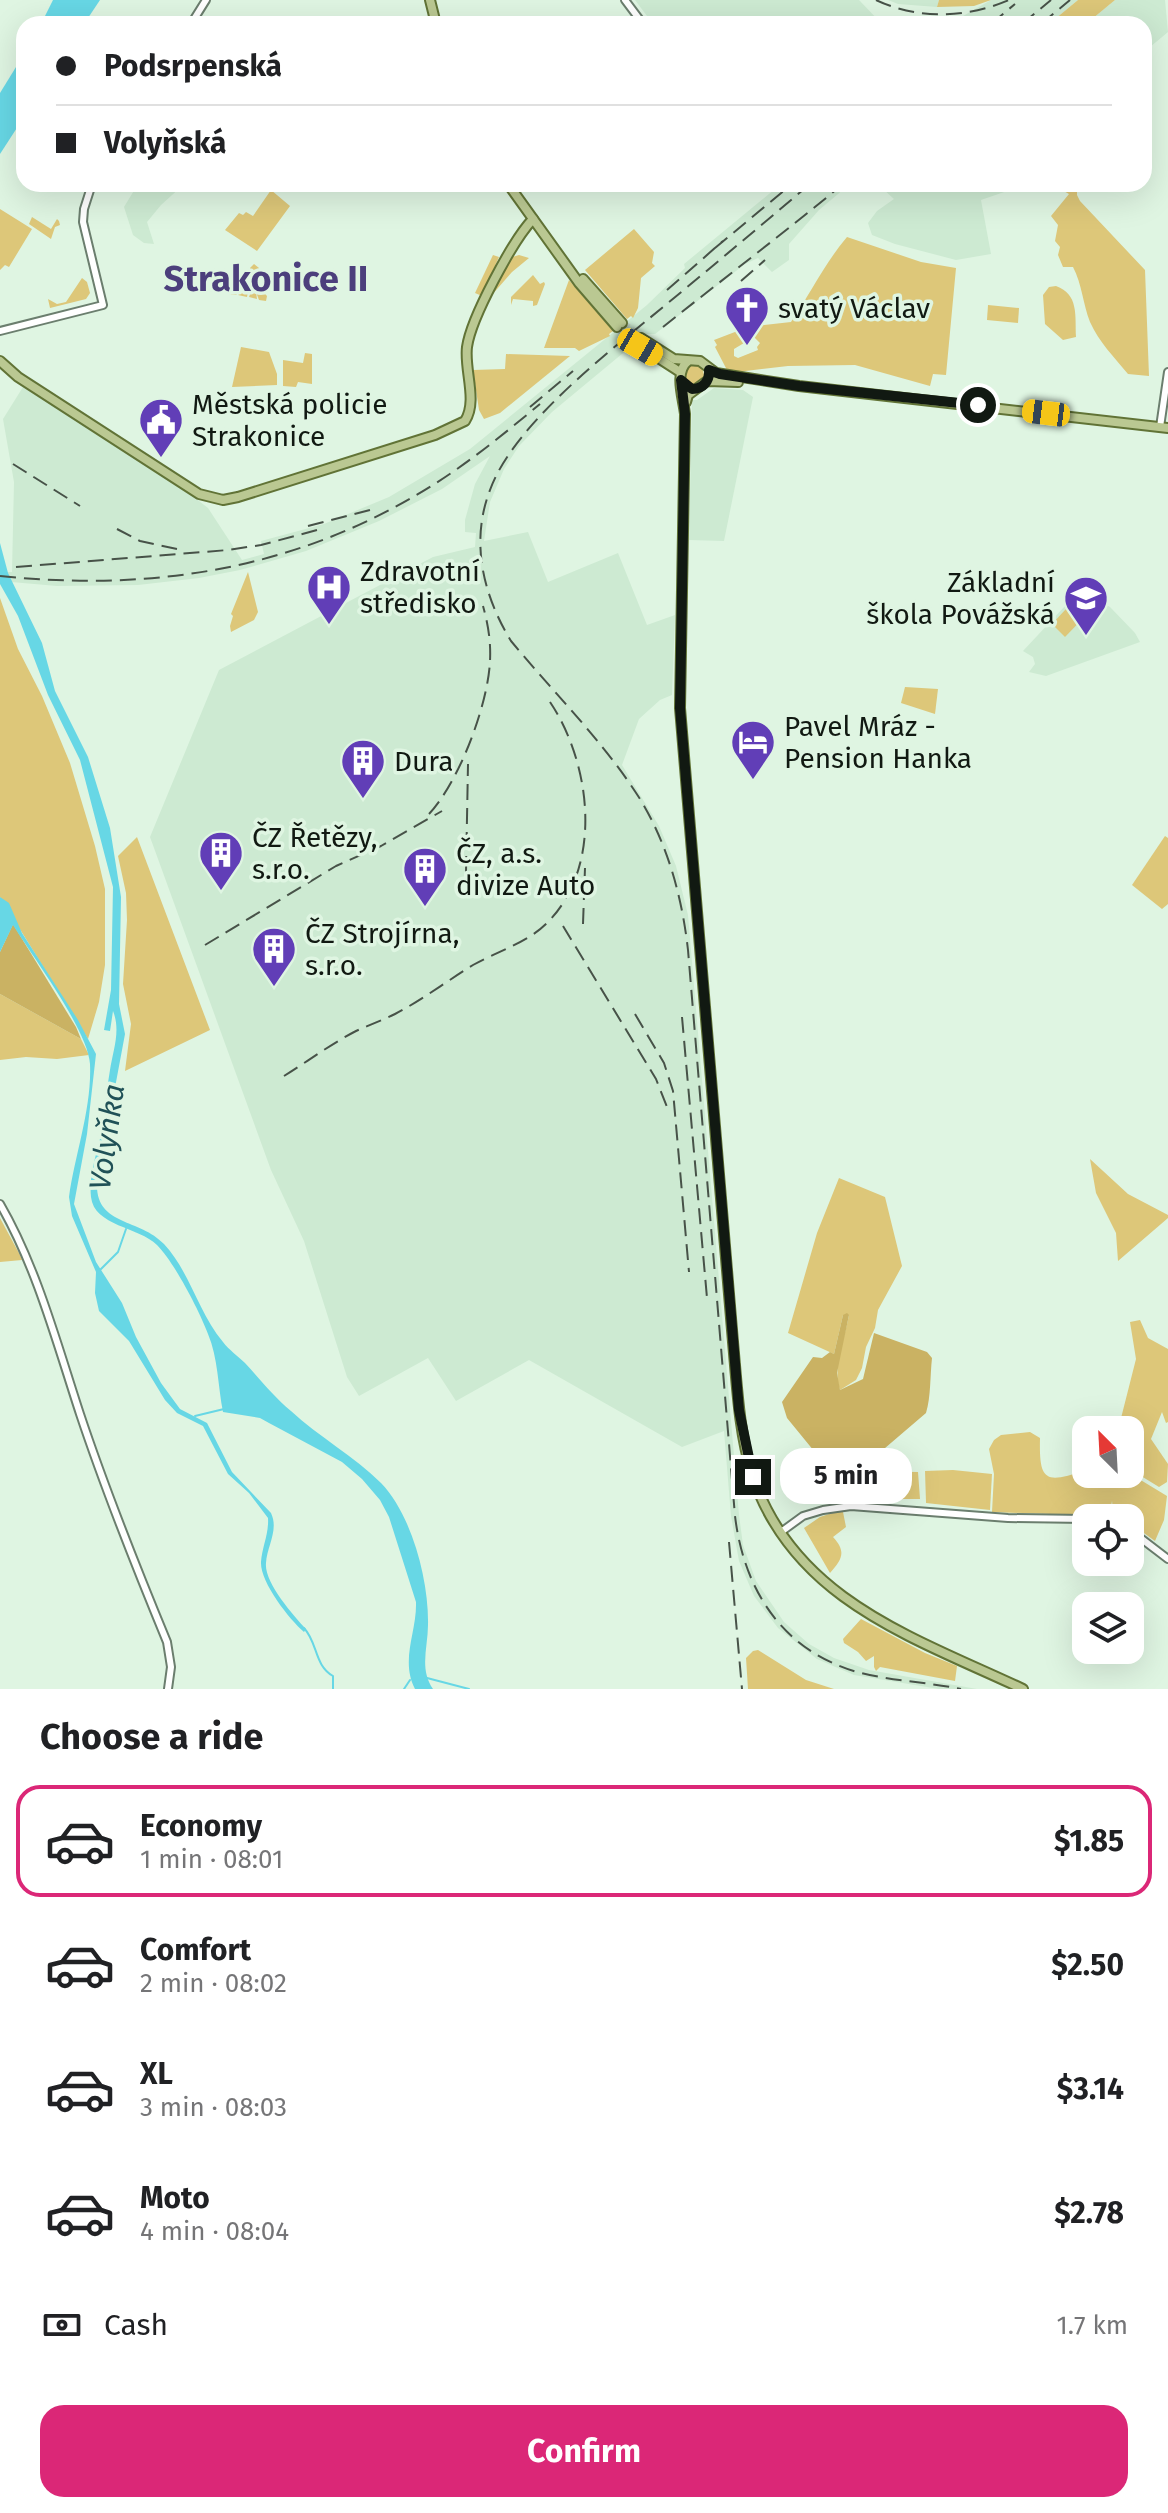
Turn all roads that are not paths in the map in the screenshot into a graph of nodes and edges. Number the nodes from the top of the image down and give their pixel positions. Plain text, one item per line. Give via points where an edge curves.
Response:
1 (89, 192) edge
2 (514, 192) edge
3 (533, 219) junction
4 (620, 325) tunnel mouth
5 (0, 331) edge
6 (0, 361) edge
7 (688, 361) junction
8 (709, 370) junction
9 (1168, 372) edge
10 (680, 376) junction
11 (707, 381) junction
12 (799, 386) junction
13 (696, 389) junction
14 (685, 414) junction
15 (1164, 427) edge
16 (0, 1204) edge
17 (1072, 1519) edge
18 (781, 1532) junction
19 (1144, 1540) edge
20 (1167, 1556) edge
21 (168, 1689) edge
22 (1023, 1689) edge

1 - 5 street via 83,222 103,305
2 - 3 main road
3 - 4 main road via 579,283
3 - 6 main road via 506,258 469,339 470,410 465,421 448,431 238,497 206,496 183,484
7 - 8 main road via 700,361
7 - 10 main road
7 - 10 main road via 638,341
8 - 11 main road
8 - 12 main road
9 - 15 street
10 - 13 main road via 687,387
10 - 14 main road
11 - 12 main road
11 - 13 main road
12 - 15 main road
13 - 14 main road via 688,395
14 - 18 main road via 680,708 737,1385 753,1477
16 - 21 street via 40,1295 107,1494 167,1642
17 - 18 street via 851,1506 803,1516
18 - 22 main road via 844,1599
19 - 20 street

